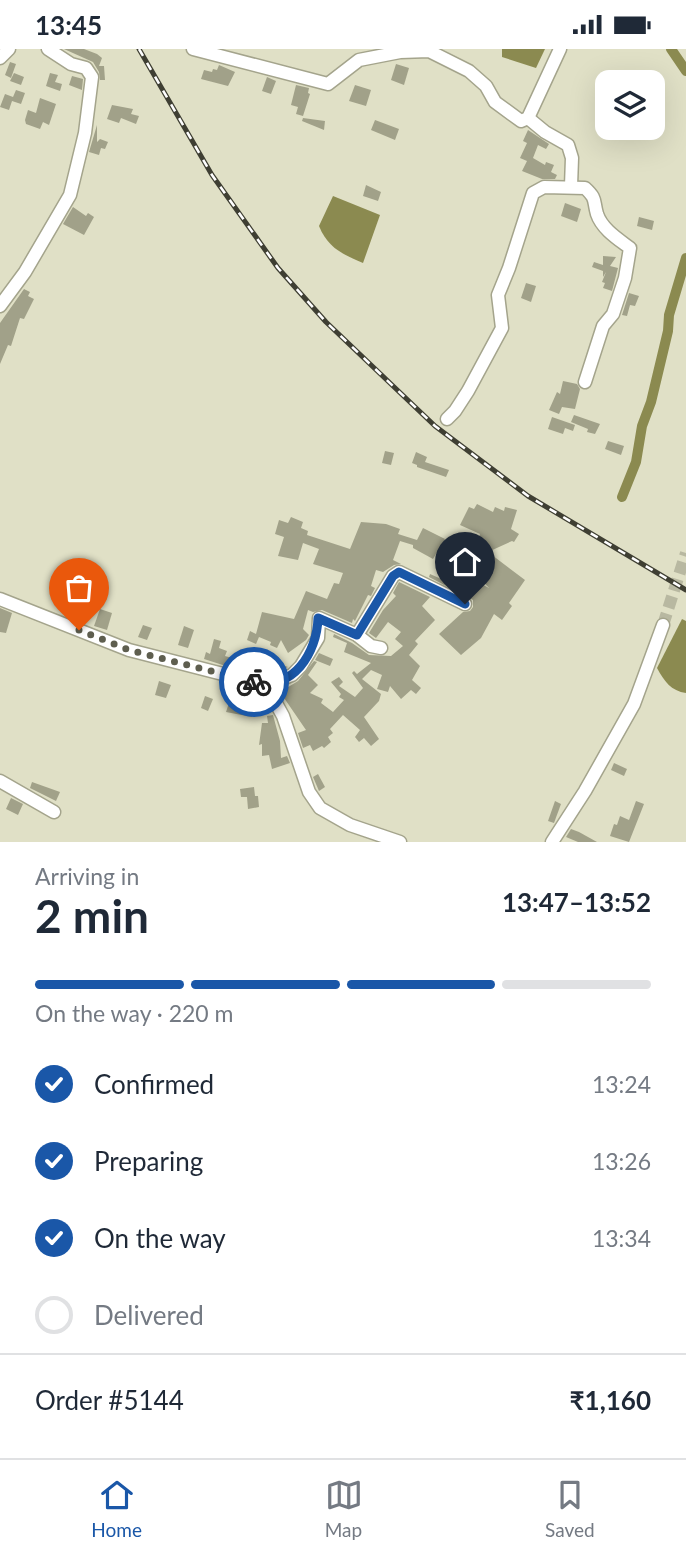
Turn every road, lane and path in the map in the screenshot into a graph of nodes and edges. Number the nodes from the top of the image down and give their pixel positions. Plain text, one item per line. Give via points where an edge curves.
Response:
1 (9, 49) edge
2 (48, 49) edge
3 (193, 49) edge
4 (559, 49) edge
5 (429, 50) edge
6 (0, 58) edge
7 (528, 118) junction
8 (571, 186) junction
9 (0, 306) edge
10 (585, 382) dead end
11 (447, 419) dead end
12 (0, 599) edge
13 (465, 604) dead end
14 (663, 625) tunnel mouth
15 (357, 635) junction
16 (381, 648) dead end
17 (266, 685) junction
18 (0, 781) edge
19 (54, 812) dead end
20 (400, 842) edge
21 (552, 842) edge

1 - 6 street
2 - 9 street via 86,68 92,77 85,133 70,195
3 - 5 street via 328,84 359,60
4 - 7 street
5 - 7 street via 469,71 513,116 521,121
7 - 8 street via 568,145
8 - 10 street via 585,188 594,197 606,229 630,248 625,278
8 - 11 street via 544,187 533,193 498,295 502,328
12 - 17 street via 129,650
13 - 15 street via 399,572
14 - 21 street via 634,704
15 - 16 street
15 - 17 street via 318,618 318,638 301,666 292,675
17 - 20 street via 283,716 309,792 320,808 350,825
18 - 19 street

